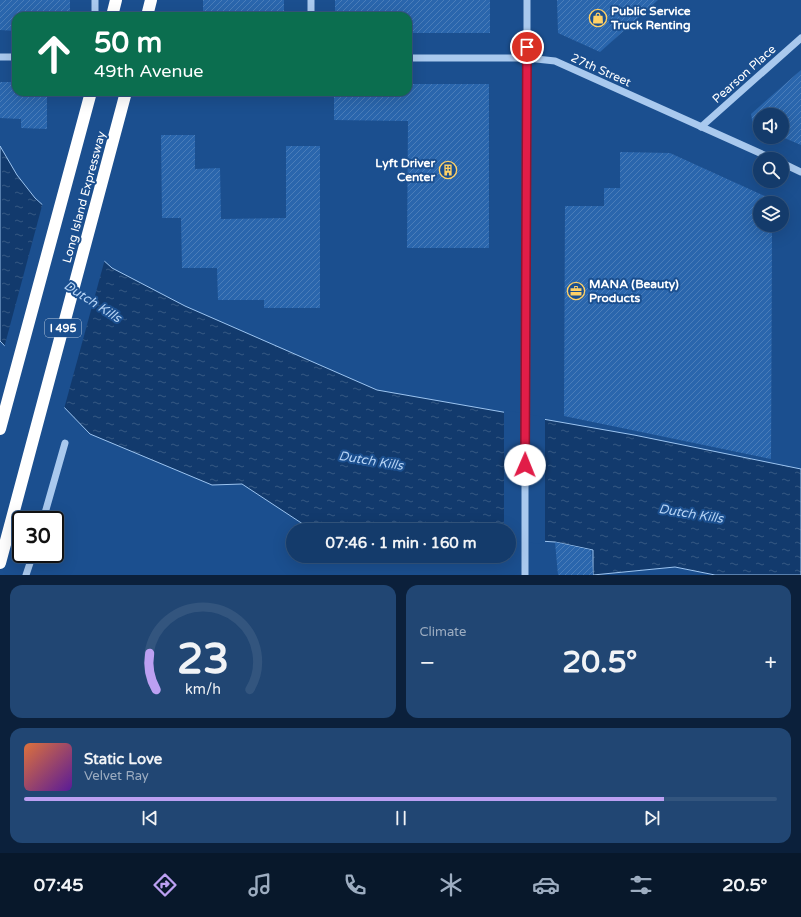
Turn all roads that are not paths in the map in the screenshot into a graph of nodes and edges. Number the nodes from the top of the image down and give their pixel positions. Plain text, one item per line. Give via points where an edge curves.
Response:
1 (95, 0) edge
2 (116, 0) edge
3 (151, 0) edge
4 (311, 0) edge
5 (527, 0) edge
6 (95, 12) edge
7 (113, 12) edge
8 (148, 12) edge
9 (311, 12) edge
10 (801, 38) edge
11 (0, 57) edge
12 (12, 57) edge
13 (412, 58) edge
14 (527, 58) junction
15 (90, 96) edge
16 (125, 96) edge
17 (701, 127) junction
18 (756, 152) edge
19 (789, 166) edge
20 (801, 172) edge
21 (0, 429) edge
22 (64, 443) dead end
23 (45, 511) edge
24 (29, 563) edge
25 (0, 564) edge
26 (26, 575) edge
27 (525, 575) edge

1 - 6 street
2 - 7 highway
3 - 8 highway
4 - 9 street
5 - 14 street
10 - 17 street, Pearson Place
11 - 12 street
13 - 14 street, 27th Street
14 - 17 street, 27th Street via 555,61
14 - 27 street
15 - 21 highway, Long Island Expressway / I 495
16 - 25 highway, Long Island Expressway / I 495
17 - 18 street, 27th Street
19 - 20 street
22 - 23 street
24 - 26 street

